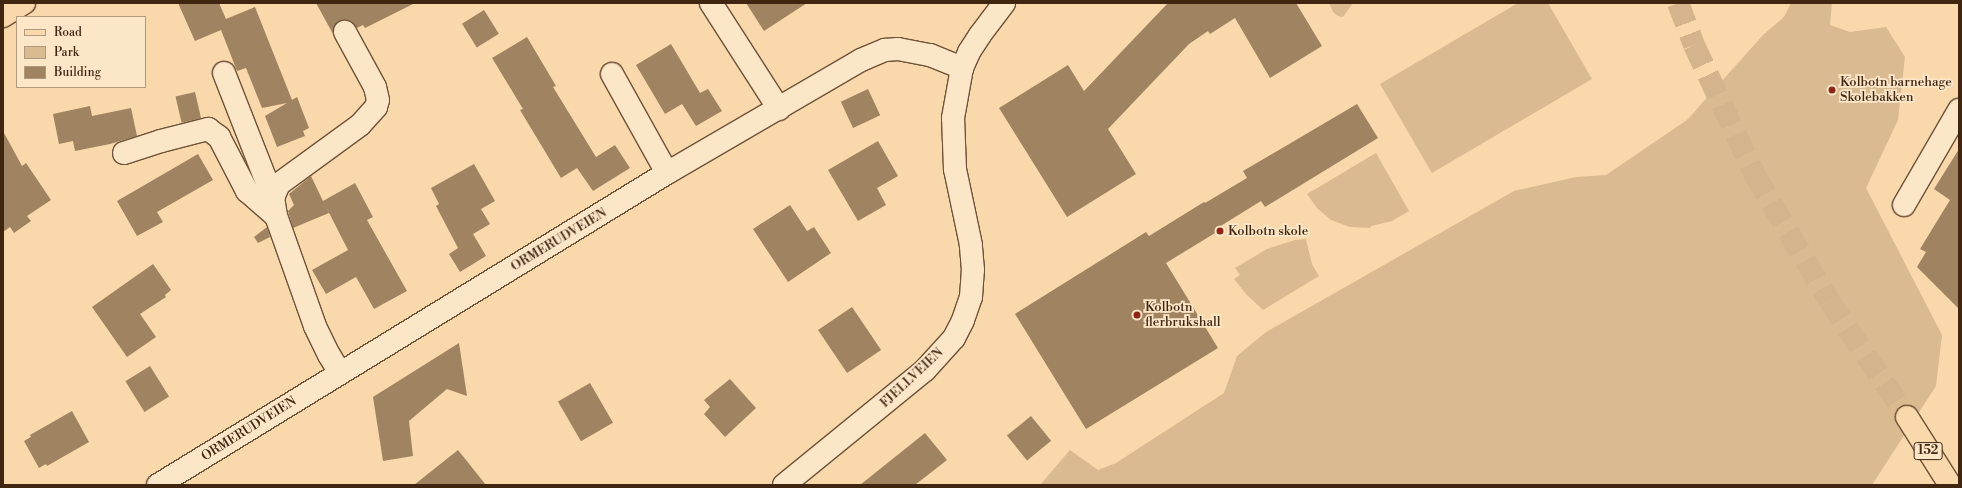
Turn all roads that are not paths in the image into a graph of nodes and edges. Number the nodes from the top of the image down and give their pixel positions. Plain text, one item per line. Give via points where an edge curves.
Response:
1 (24, 3) edge
2 (711, 3) edge
3 (1004, 3) edge
4 (3, 16) edge
5 (345, 32) dead end
6 (962, 68) junction
7 (224, 73) dead end
8 (612, 74) dead end
9 (779, 109) junction
10 (1959, 110) edge
11 (124, 153) dead end
12 (668, 173) junction
13 (1904, 205) dead end
14 (274, 207) junction
15 (340, 373) junction
16 (1906, 417) tunnel mouth
17 (158, 485) edge
18 (784, 485) edge
19 (1950, 485) edge

1 - 4 main road
2 - 9 street
3 - 6 street via 980,35
5 - 14 street via 376,87 376,107 360,126 279,184
6 - 9 street, ORMERUDVEIEN via 914,50 885,50 861,60
6 - 18 street, FJELLVEIEN via 953,118 953,144 973,270 971,297 963,320 954,338 925,370
7 - 14 street
8 - 12 street
9 - 12 street, ORMERUDVEIEN
10 - 13 street
11 - 14 street via 208,129 218,137 247,191
12 - 15 street, ORMERUDVEIEN
14 - 15 street via 314,326
15 - 17 street, ORMERUDVEIEN
16 - 19 main road, 152

